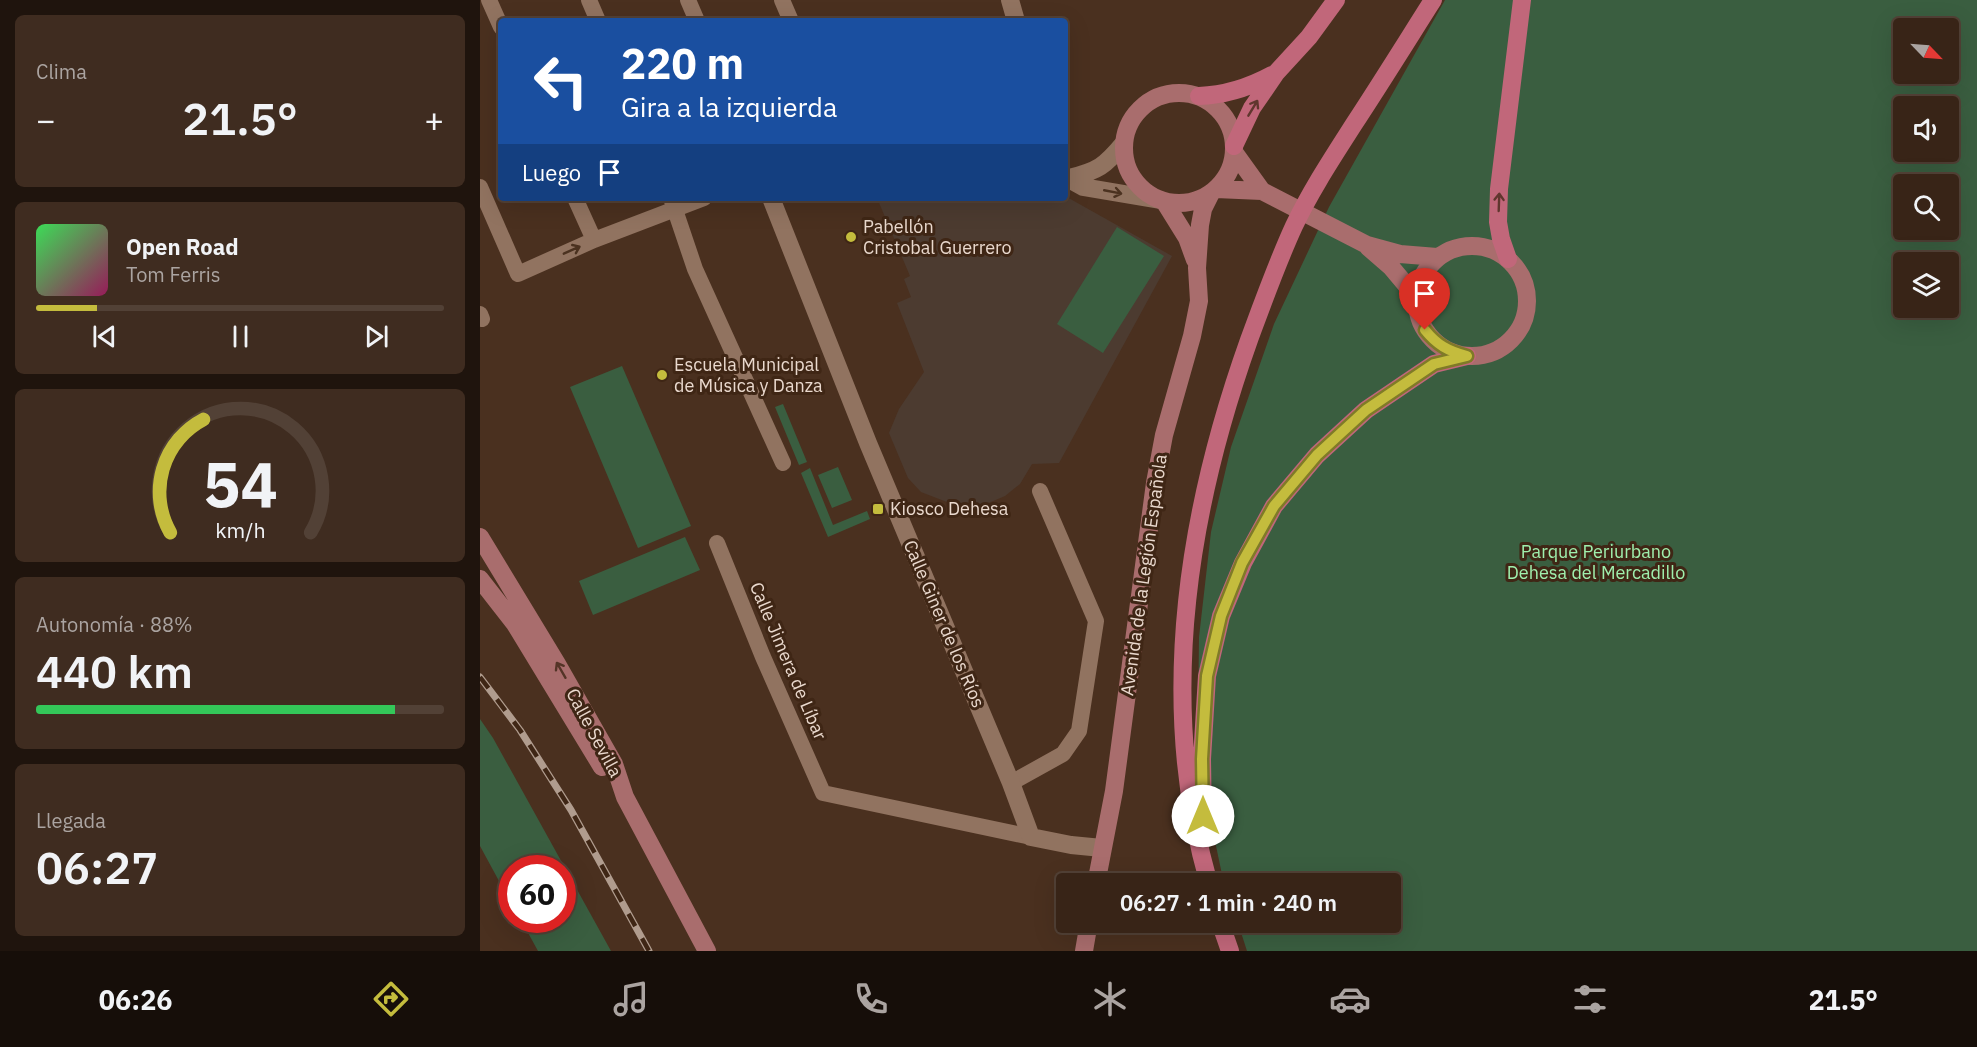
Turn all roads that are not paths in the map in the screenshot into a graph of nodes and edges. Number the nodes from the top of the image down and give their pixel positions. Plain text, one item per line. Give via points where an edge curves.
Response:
1 (489, 0) edge
2 (589, 0) edge
3 (688, 0) edge
4 (782, 0) edge
5 (1336, 0) edge
6 (1433, 0) edge
7 (1522, 0) edge
8 (1010, 1) edge
9 (597, 18) edge
10 (696, 18) edge
11 (790, 18) edge
12 (1003, 18) edge
13 (1015, 18) edge
14 (498, 20) edge
15 (1276, 73) junction
16 (1199, 96) junction
17 (1124, 143) junction
18 (1234, 149) junction
19 (1068, 177) edge
20 (1068, 178) edge
21 (480, 187) edge
22 (1214, 191) junction
23 (1267, 194) junction
24 (1162, 200) junction
25 (576, 201) edge
26 (689, 201) edge
27 (772, 201) edge
28 (674, 204) edge
29 (594, 240) junction
30 (1366, 245) junction
31 (1437, 257) junction
32 (1508, 259) junction
33 (1197, 268) junction
34 (1417, 298) junction
35 (1467, 356) junction
36 (783, 463) dead end
37 (1040, 491) dead end
38 (480, 537) edge
39 (717, 543) dead end
40 (480, 579) edge
41 (1011, 783) junction
42 (625, 797) junction
43 (1031, 837) junction
44 (1102, 848) junction
45 (1203, 861) junction
46 (1098, 873) edge
47 (1206, 873) edge
48 (1087, 933) edge
49 (1224, 933) edge
50 (707, 951) edge
51 (1084, 951) edge
52 (1230, 951) edge

1 - 14 street
2 - 9 street
3 - 10 street
4 - 11 street
5 - 15 main road
6 - 45 main road via 1294,226 1255,322 1215,446 1199,518 1181,669 1184,750
32 -> 7 main road via 1498,222 1499,189
8 - 12 street
8 - 13 street
15 - 16 main road via 1249,88
18 -> 15 main road via 1252,108
16 - 17 main road via 1182,92 1150,101 1128,126
16 - 18 main road via 1224,116
17 - 19 street via 1107,163 1089,173
17 - 24 main road via 1125,161 1132,178 1144,191
18 - 22 main road via 1228,172
18 - 23 main road
20 -> 24 street via 1083,187
21 -> 29 street via 518,274
22 - 23 main road
22 - 24 main road via 1180,203
22 - 33 main road, Avenida de la Legión Española via 1203,209
23 - 30 main road
24 - 33 main road, Avenida de la Legión Española via 1187,238
25 - 29 street
26 - 28 street
27 - 41 street, Calle Giner de los Ríos via 868,443
28 - 29 street
28 - 36 street via 695,269
30 - 31 main road via 1400,254
30 - 34 main road
31 - 32 main road via 1454,248 1473,246 1492,249
31 - 34 main road via 1420,282
32 - 35 main road via 1526,289 1522,324 1499,349
33 - 44 main road, Avenida de la Legión Española via 1199,301 1155,483 1114,790
34 - 35 main road via 1418,315 1436,343
35 - 45 main road via 1434,364 1366,410 1317,455 1274,506 1242,563 1221,616 1207,676 1202,759
37 - 41 street via 1096,621 1079,731 1063,754
42 -> 38 main road, Calle Sevilla via 614,764
39 - 43 street, Calle Jimera de Líbar via 823,793
40 - 42 main road, Calle Sevilla via 515,624 603,770
41 - 43 street, Calle Giner de los Ríos
42 - 50 main road
43 - 44 street
44 - 46 main road, Avenida de la Legión Española
45 - 47 main road
48 - 51 main road
49 - 52 main road

